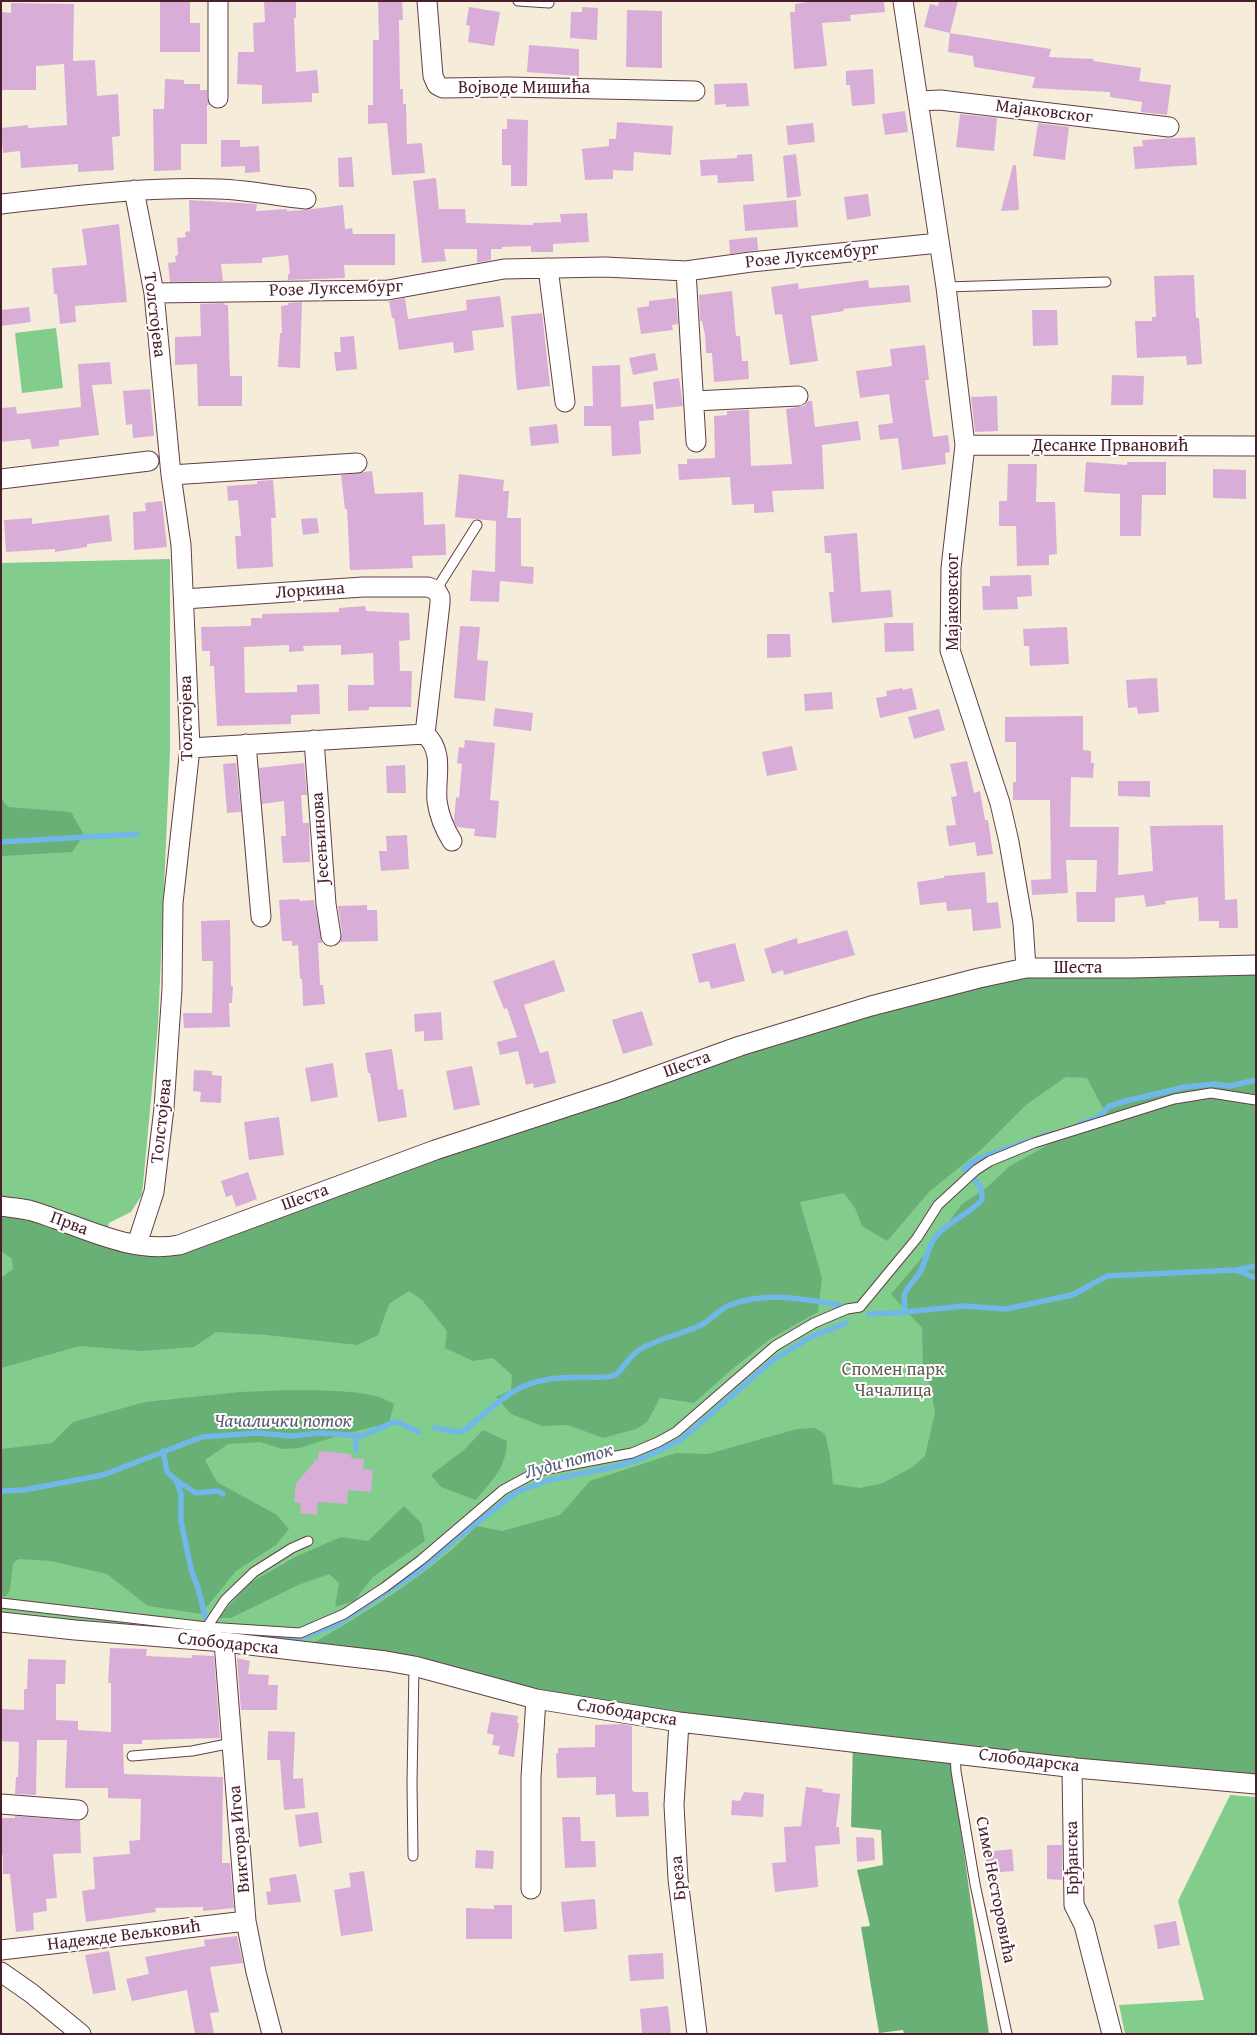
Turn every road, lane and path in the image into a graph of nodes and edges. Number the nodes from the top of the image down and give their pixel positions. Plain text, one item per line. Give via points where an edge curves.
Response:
1 (218, 1) edge
2 (427, 1) edge
3 (518, 1) edge
4 (903, 1) edge
5 (549, 3) dead end
6 (696, 91) dead end
7 (218, 98) dead end
8 (919, 101) junction
9 (1169, 127) dead end
10 (134, 190) junction
11 (306, 199) dead end
12 (1, 204) edge
13 (939, 243) junction
14 (548, 268) junction
15 (686, 271) junction
16 (1106, 282) dead end
17 (946, 287) junction
18 (154, 293) junction
19 (798, 396) dead end
20 (694, 401) junction
21 (565, 402) dead end
22 (696, 442) dead end
23 (965, 445) junction
24 (1256, 446) edge
25 (149, 461) dead end
26 (357, 463) dead end
27 (171, 475) junction
28 (1, 479) edge
29 (477, 525) dead end
30 (436, 590) junction
31 (184, 599) junction
32 (425, 734) junction
33 (314, 740) junction
34 (246, 744) junction
35 (190, 748) junction
36 (452, 841) dead end
37 (260, 917) dead end
38 (331, 936) dead end
39 (1256, 966) edge
40 (1026, 968) junction
41 (1256, 1100) edge
42 (1, 1206) edge
43 (137, 1244) junction
44 (308, 1541) dead end
45 (1, 1603) edge
46 (1, 1622) edge
47 (207, 1627) junction
48 (224, 1642) junction
49 (414, 1666) junction
50 (536, 1699) junction
51 (679, 1722) junction
52 (232, 1743) junction
53 (955, 1752) junction
54 (132, 1756) dead end
55 (1072, 1767) junction
56 (1256, 1784) edge
57 (1, 1804) edge
58 (78, 1810) dead end
59 (414, 1856) dead end
60 (531, 1889) dead end
61 (246, 1920) junction
62 (1, 1950) edge
63 (1, 1972) edge
64 (81, 2034) edge
65 (272, 2034) edge
66 (696, 2034) edge
67 (1007, 2034) edge
68 (1112, 2034) edge

1 - 7 street
2 - 6 street, Војводе Мишића via 433,76 437,85 443,88
3 - 5 lane
4 - 8 street, Мајаковског
8 - 9 street, Мајаковског via 940,100
8 - 13 street, Мајаковског
10 - 11 street via 221,189
10 - 12 street
10 - 18 street, Толстојева
13 - 15 street, Розе Луксембург
13 - 17 street, Мајаковског
14 - 15 street, Розе Луксембург
14 - 18 street, Розе Луксембург via 504,269 388,290
14 - 21 street
15 - 20 street
16 - 17 lane
17 - 23 street, Мајаковског
18 - 27 street, Толстојева
19 - 20 street
20 - 22 street
23 - 24 street, Десанке Првановић
23 - 40 street, Мајаковског via 951,568 950,650 1000,803 1023,923
25 - 28 street
26 - 27 street
27 - 31 street, Толстојева via 181,545
29 - 30 lane
30 - 31 street, Лоркина via 428,587 363,587
30 - 32 street via 440,603
31 - 35 street, Толстојева
32 - 33 street
32 - 36 street via 437,748 439,812
33 - 34 street
33 - 38 street, Јесењинова
34 - 35 street
34 - 37 street
35 - 43 street, Толстојева via 172,904 172,989 163,1117 154,1192
39 - 40 street, Шеста
40 - 43 street, Шеста via 871,1006 740,1046 435,1150 178,1245 158,1248
41 - 47 lane via 1211,1094 1174,1099 1034,1143 990,1161 938,1205 917,1238 859,1304 814,1323 775,1346 676,1432 632,1453 538,1471 503,1490 421,1560 344,1614 300,1633
42 - 43 street, Прва via 31,1211 98,1235
44 - 47 lane via 254,1572 225,1600
45 - 47 lane
46 - 48 street, Слободарска
48 - 49 street, Слободарска
48 - 52 street, Виктора Игоа
49 - 50 street, Слободарска
49 - 59 lane
50 - 51 street, Слободарска
50 - 60 street
51 - 53 street, Слободарска
51 - 66 street, Бреза via 674,1805 677,1861
52 - 54 lane via 192,1751
52 - 61 street, Виктора Игоа
53 - 55 street, Слободарска
53 - 67 lane, Симе Несторовића via 974,1874
55 - 56 street, Слободарска
55 - 68 street, Брђанска via 1074,1905 1084,1925
57 - 58 street
61 - 62 street, Надежде Вељковић
61 - 65 street, Виктора Игоа
63 - 64 street

